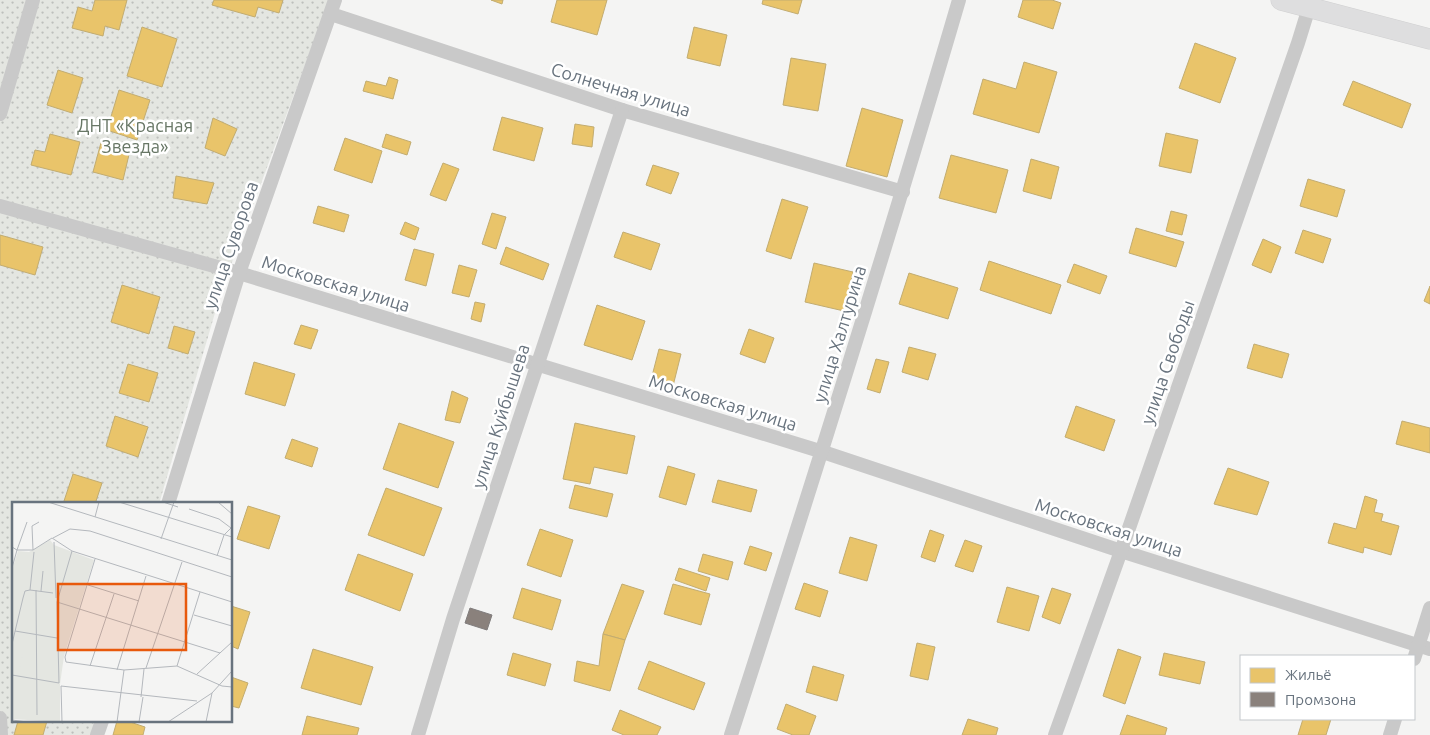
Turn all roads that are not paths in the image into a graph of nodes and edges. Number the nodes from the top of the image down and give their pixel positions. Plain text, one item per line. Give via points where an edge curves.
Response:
1 (33, 0) edge
2 (335, 0) edge
3 (959, 0) edge
4 (1281, 0) edge
5 (1310, 4) edge
6 (331, 14) junction
7 (1430, 39) edge
8 (622, 110) junction
9 (0, 114) edge
10 (903, 192) junction
11 (0, 206) edge
12 (239, 273) junction
13 (537, 364) junction
14 (823, 452) junction
15 (169, 502) edge
16 (1121, 551) junction
17 (1430, 608) edge
18 (1421, 651) edge
19 (0, 718) edge
20 (1395, 720) edge
21 (102, 722) edge
22 (1, 735) edge
23 (97, 735) edge
24 (418, 735) edge
25 (731, 735) edge
26 (1055, 735) edge
27 (1390, 735) edge

1 - 9 street
2 - 6 street, улица Суворова
3 - 10 street, улица Халтурина
4 - 5 main road
5 - 7 main road
5 - 16 street, улица Свободы
6 - 8 street, Солнечная улица
6 - 12 street, улица Суворова
8 - 10 street, Солнечная улица
8 - 13 street, улица Куйбышева
10 - 14 street, улица Халтурина
11 - 12 street, Московская улица
12 - 13 street, Московская улица
12 - 15 street, улица Суворова
13 - 14 street, Московская улица
13 - 24 street, улица Куйбышева
14 - 16 street, Московская улица
14 - 25 street, улица Халтурина
16 - 18 street, Московская улица
16 - 26 street, улица Свободы
17 - 18 street
19 - 22 street
20 - 27 street
21 - 23 street

